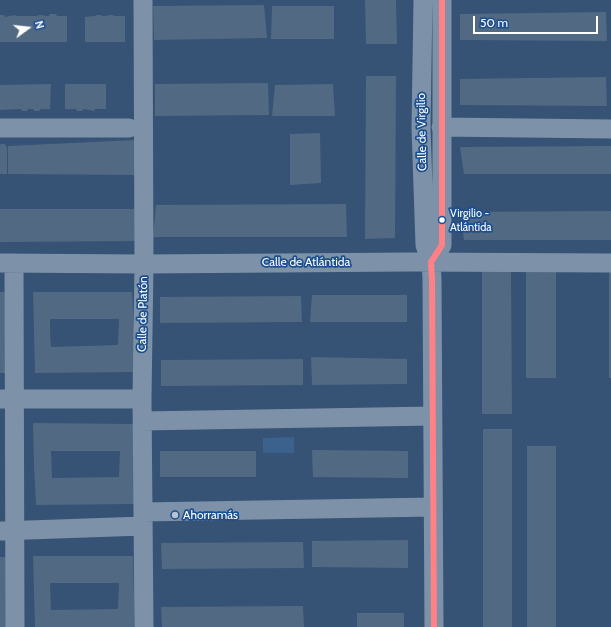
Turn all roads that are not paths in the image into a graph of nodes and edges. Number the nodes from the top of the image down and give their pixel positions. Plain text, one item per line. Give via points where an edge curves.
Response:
1 (143, 0) edge
2 (423, 0) edge
3 (442, 0) edge
4 (0, 128) edge
5 (129, 128) dead end
6 (441, 128) junction
7 (611, 129) edge
8 (431, 262) junction
9 (7, 263) edge
10 (611, 263) edge
11 (144, 264) junction
12 (7, 399) edge
13 (142, 399) junction
14 (433, 416) junction
15 (143, 421) junction
16 (432, 507) junction
17 (143, 520) junction
18 (8, 531) edge
19 (16, 627) edge
20 (144, 627) edge
21 (434, 627) edge

1 - 11 street, Calle de Platón
2 - 8 street, Calle de Virgilio via 421,128 424,238
3 - 6 street, Calle de Virgilio
4 - 5 street
6 - 7 street
6 - 8 street, Calle de Virgilio via 442,245
8 - 10 street, Calle de Atlántida
8 - 11 street, Calle de Atlántida
8 - 14 street, Calle de Virgilio
9 - 11 street, Calle de Atlántida
9 - 12 street
11 - 13 street, Calle de Platón
12 - 13 street
12 - 18 street
13 - 15 street, Calle de Platón
14 - 15 street
14 - 16 street, Calle de Virgilio
15 - 17 street, Calle de Platón
16 - 17 street
16 - 21 street, Calle de Virgilio
17 - 18 street
17 - 20 street, Calle de Platón
18 - 19 street

